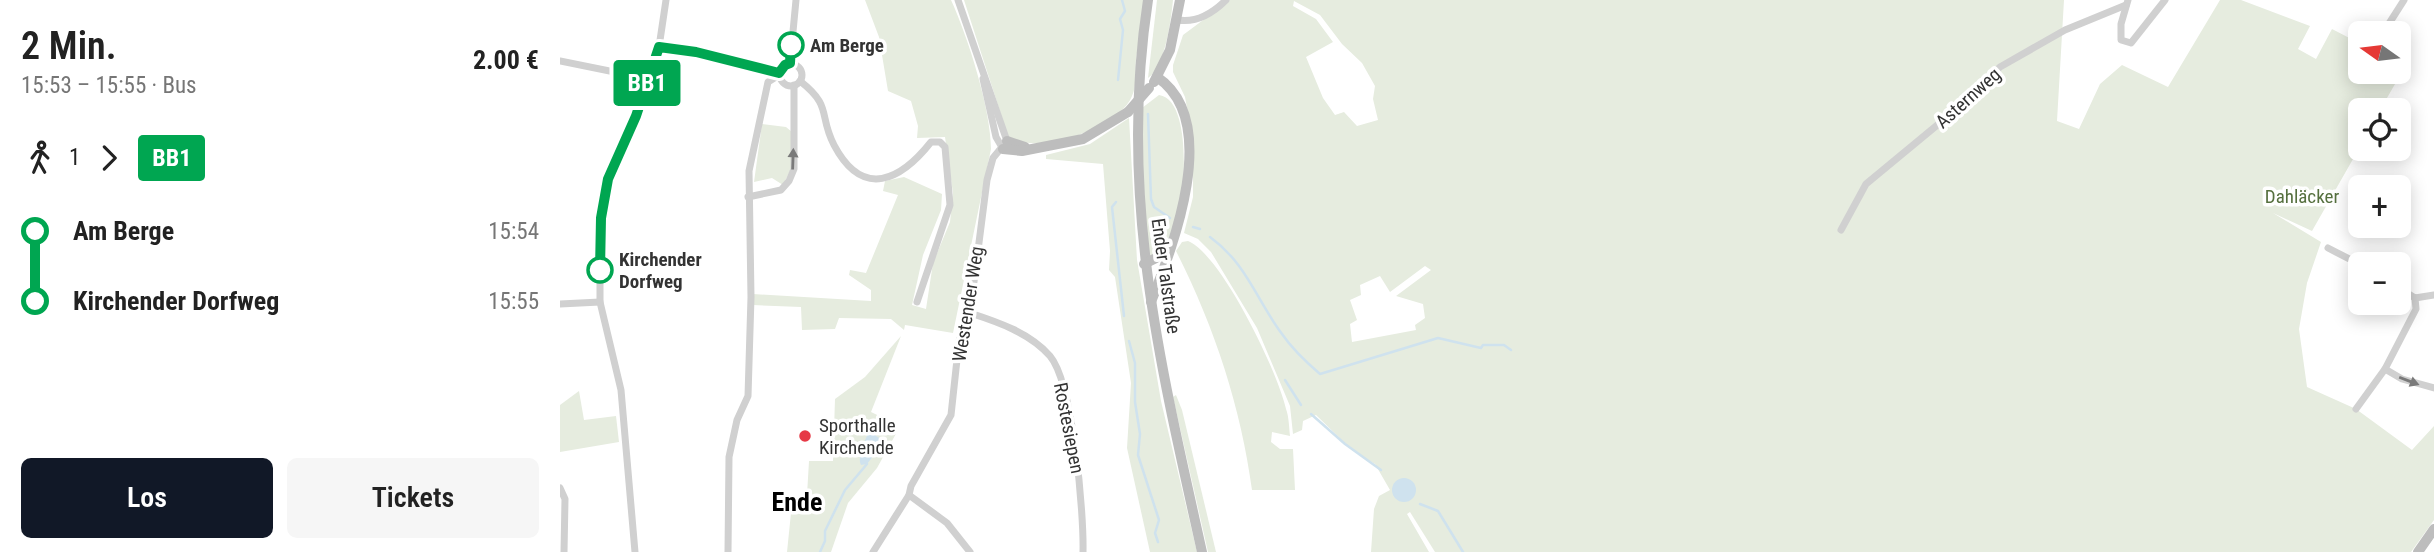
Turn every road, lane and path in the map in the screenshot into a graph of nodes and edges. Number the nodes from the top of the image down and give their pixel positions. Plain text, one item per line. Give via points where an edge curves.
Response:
1 (666, 0) edge
2 (796, 0) edge
3 (958, 0) edge
4 (1148, 0) edge
5 (1180, 0) edge
6 (1226, 0) edge
7 (2165, 0) edge
8 (2404, 0) edge
9 (2127, 3) edge
10 (1178, 20) junction
11 (2391, 21) edge
12 (659, 47) junction
13 (560, 61) edge
14 (790, 63) junction
15 (779, 74) junction
16 (1157, 77) junction
17 (649, 79) junction
18 (797, 83) junction
19 (1005, 145) junction
20 (748, 197) junction
21 (1841, 230) dead end
22 (1176, 237) junction
23 (2328, 248) dead end
24 (2348, 258) edge
25 (1144, 264) junction
26 (2434, 295) edge
27 (2411, 296) edge
28 (2415, 298) junction
29 (600, 302) junction
30 (917, 302) dead end
31 (1150, 303) junction
32 (560, 304) edge
33 (970, 313) junction
34 (2385, 369) junction
35 (2434, 388) edge
36 (2356, 409) dead end
37 (560, 488) edge
38 (909, 495) junction
39 (2434, 529) edge
40 (564, 552) edge
41 (635, 552) edge
42 (728, 552) edge
43 (873, 552) edge
44 (970, 552) edge
45 (1083, 552) edge
46 (1202, 552) edge
47 (2418, 552) edge

1 - 12 street
2 - 14 street
3 - 19 street via 983,75 990,118
4 - 25 main road, Ender Talstraße via 1136,151
5 - 10 main road
6 - 10 street via 1202,18
7 - 9 street via 2131,43 2120,34
8 - 11 street
9 - 21 street, Asternweg via 2064,30 2000,67 1866,184
10 - 16 main road
12 - 15 street
12 - 17 street
13 - 17 street
14 - 15 street
14 - 18 street via 800,68
15 - 18 street via 783,83
15 - 20 street via 768,82
16 - 19 main road, bridge via 1128,111 1083,139 1014,152
16 - 22 main road via 1179,99 1186,127 1186,201
17 - 29 street via 603,201
20 -> 18 street via 781,190 792,175
18 - 30 street via 818,95 834,145 859,174 893,178 915,163 931,142 944,147 950,205
19 - 33 street, Westender Weg via 993,158 987,180
20 - 42 street via 748,396 729,457
22 - 25 main road
22 - 31 main road
23 - 24 street
25 - 31 main road, Ender Talstraße
26 - 28 street
27 - 28 street
28 - 34 street via 2416,309
29 - 32 street
29 - 41 street via 621,390
31 - 46 main road, Ender Talstraße
33 - 38 street, Westender Weg via 959,341 951,415
33 - 45 street, Rostesiepen via 1028,337 1052,358 1077,450
34 -> 35 street
34 - 36 street
37 - 40 street via 565,499
38 - 43 street, Westender Weg
38 - 44 street via 947,523
39 - 47 main road

